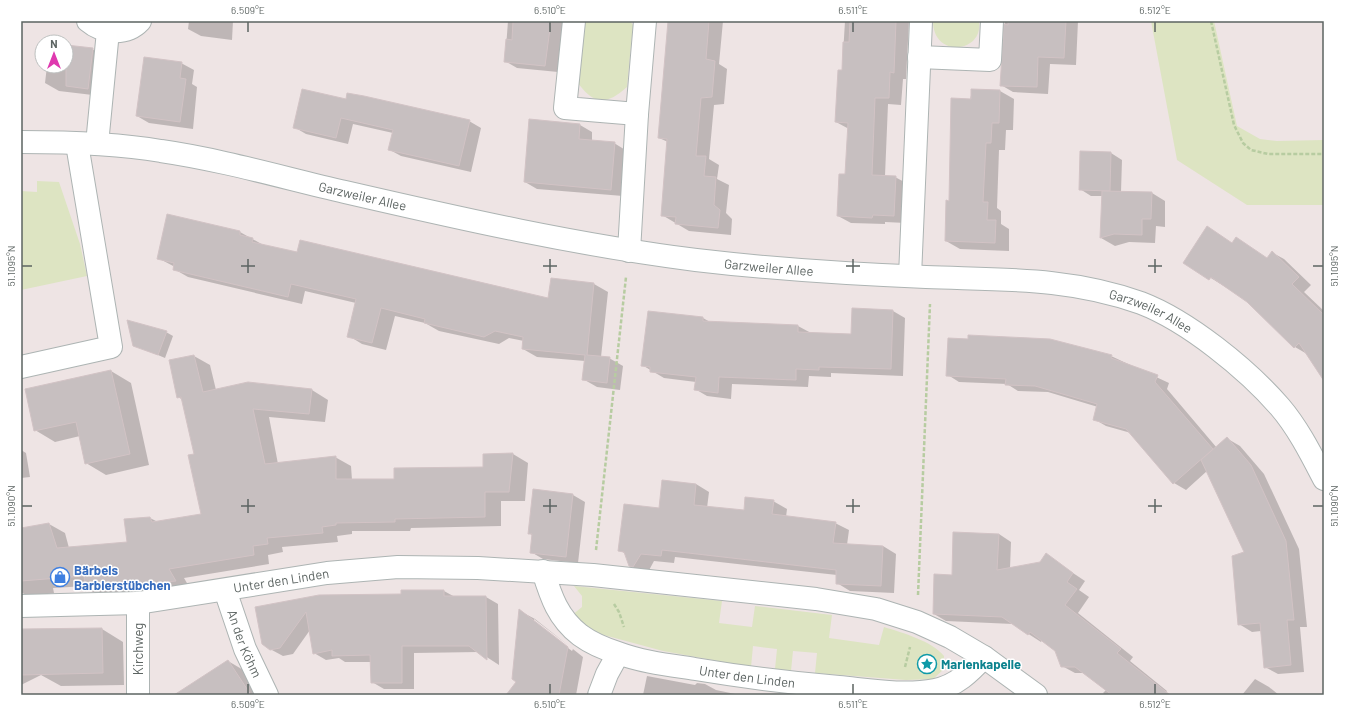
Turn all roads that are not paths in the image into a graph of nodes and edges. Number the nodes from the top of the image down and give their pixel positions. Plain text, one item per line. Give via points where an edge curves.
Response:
1 (88, 21) edge
2 (140, 21) edge
3 (574, 21) edge
4 (645, 21) edge
5 (921, 21) edge
6 (992, 21) edge
7 (108, 31) junction
8 (919, 57) junction
9 (637, 114) junction
10 (21, 142) edge
11 (87, 144) junction
12 (629, 250) junction
13 (920, 276) junction
14 (21, 367) edge
15 (1324, 479) edge
16 (543, 572) junction
17 (225, 590) junction
18 (138, 603) junction
19 (21, 606) edge
20 (618, 654) junction
21 (984, 657) junction
22 (138, 695) edge
23 (267, 695) edge
24 (599, 695) edge
25 (1036, 695) edge

1 - 7 street via 95,27
2 - 7 street via 127,30
3 - 9 street via 565,108
4 - 9 street
5 - 8 street
6 - 8 street via 990,60
7 - 11 street
8 - 13 street
9 - 12 street
10 - 11 street, Garzweiler Allee
11 - 12 street, Garzweiler Allee via 182,155 478,222
11 - 14 street via 111,347
12 - 13 street, Garzweiler Allee via 771,267
13 - 15 street, Garzweiler Allee via 1061,283 1090,288 1145,304 1200,336 1257,384 1281,408 1298,432
16 - 17 street, Unter den Linden via 398,567 327,573
16 - 20 street, Unter den Linden via 553,602 566,623 581,636
16 - 21 street, Unter den Linden via 593,575 840,602 876,609 917,622
17 - 18 street, Unter den Linden
17 - 23 street, An der Köhm via 246,649
18 - 19 street, Unter den Linden
18 - 22 street, Kirchweg
20 - 21 street, Unter den Linden via 726,674 898,692 926,692 949,685 968,674
20 - 24 street
21 - 25 street, Unter den Linden

